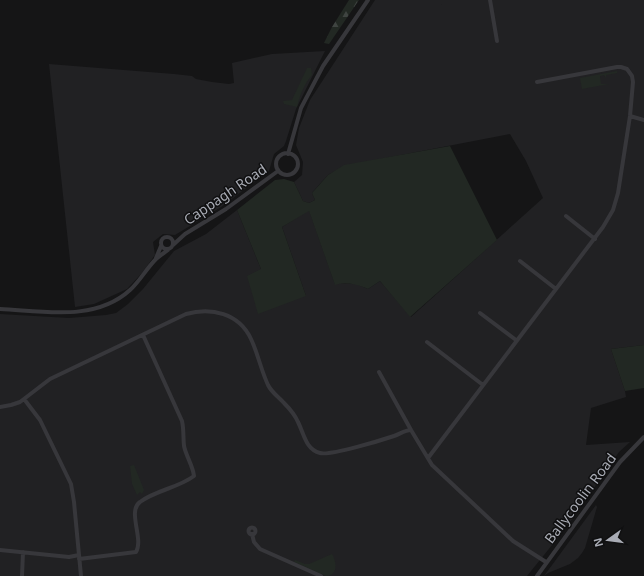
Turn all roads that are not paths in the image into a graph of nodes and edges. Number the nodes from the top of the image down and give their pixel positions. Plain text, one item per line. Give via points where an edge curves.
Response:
1 (368, 0) edge
2 (490, 0) edge
3 (497, 41) dead end
4 (537, 82) dead end
5 (630, 116) junction
6 (644, 120) edge
7 (288, 154) junction
8 (278, 171) junction
9 (566, 216) dead end
10 (185, 234) junction
11 (171, 238) junction
12 (595, 238) junction
13 (173, 245) junction
14 (161, 246) junction
15 (168, 250) junction
16 (156, 259) junction
17 (520, 261) dead end
18 (556, 289) junction
19 (0, 309) edge
20 (480, 313) dead end
21 (143, 335) junction
22 (516, 340) junction
23 (428, 342) dead end
24 (380, 372) dead end
25 (483, 385) junction
26 (24, 399) junction
27 (0, 407) edge
28 (411, 430) junction
29 (644, 436) edge
30 (428, 458) junction
31 (252, 534) dead end
32 (0, 550) edge
33 (23, 552) junction
34 (79, 557) junction
35 (546, 562) junction
36 (22, 576) edge
37 (81, 576) edge
38 (320, 576) edge
39 (537, 576) edge

1 - 7 street, Cappagh Road via 323,66 301,108
2 - 3 street
4 - 5 street via 624,67 633,79
5 - 6 street
5 - 12 street via 617,198 608,219
7 - 8 street, Cappagh Road via 281,155 276,161
7 - 8 street, Cappagh Road via 297,161 297,168 290,175 283,175
8 - 10 street, Cappagh Road via 226,209
9 - 12 street
10 - 11 street, Cappagh Road
10 - 13 street, Cappagh Road
11 - 13 street
11 - 14 street, Cappagh Road via 163,239
12 - 18 street
13 - 15 street, Cappagh Road
14 - 15 street
14 - 16 street, Cappagh Road
15 - 16 street, Cappagh Road
16 - 19 street, Cappagh Road via 129,291 107,305 73,312
17 - 18 street
18 - 22 street
20 - 22 street
21 - 26 street via 50,379
21 - 28 street via 186,314 201,310 222,313 236,320 251,340 273,393 293,413 307,443 321,454
21 - 34 street via 182,421 184,444 194,476 136,505 136,552
22 - 25 street
23 - 25 street
24 - 28 street
25 - 30 street
26 - 27 street
26 - 34 street via 40,420 71,484
28 - 30 street
29 - 35 street, Ballycoolin Road via 620,462
30 - 35 street via 432,465 503,533
31 - 38 street via 260,550
32 - 33 street
33 - 34 street
33 - 36 street
34 - 37 street
35 - 39 street, Ballycoolin Road

